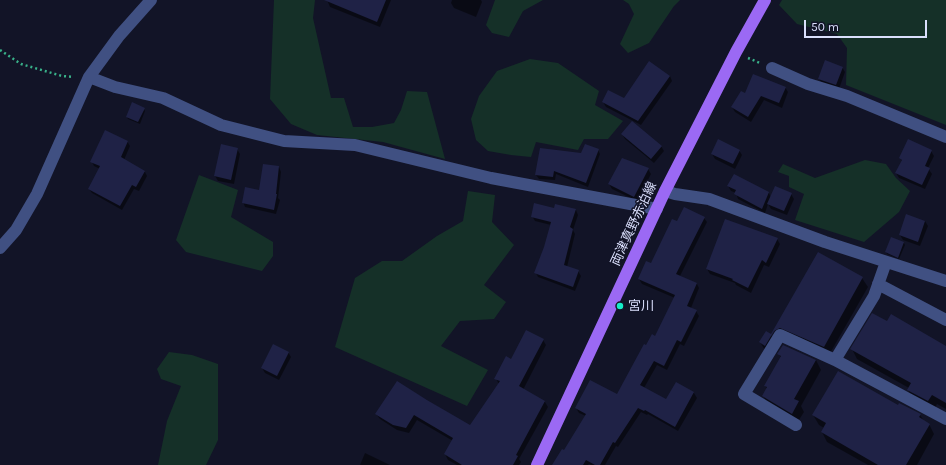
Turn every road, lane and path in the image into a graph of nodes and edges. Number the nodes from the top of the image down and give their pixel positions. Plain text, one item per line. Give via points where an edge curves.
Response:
1 (151, 0) edge
2 (765, 0) edge
3 (0, 50) edge
4 (772, 68) dead end
5 (89, 77) junction
6 (946, 137) edge
7 (666, 191) junction
8 (657, 209) junction
9 (0, 248) edge
10 (886, 262) junction
11 (946, 282) edge
12 (878, 284) junction
13 (946, 320) edge
14 (835, 360) junction
15 (946, 419) edge
16 (796, 425) dead end
17 (538, 465) edge

1 - 5 street via 119,36
2 - 7 main road, 両津真野赤泊線
3 - 5 path via 21,64 62,76
4 - 6 street
5 - 8 street via 116,87 163,98 221,125 284,141 355,145 491,178
5 - 9 street via 37,194 16,230
7 - 8 main road, 両津真野赤泊線
7 - 10 street via 709,199
8 - 17 main road, 両津真野赤泊線
10 - 11 street
10 - 12 street
12 - 13 street
12 - 14 street via 874,296
14 - 15 street
14 - 16 street via 780,335 744,394

